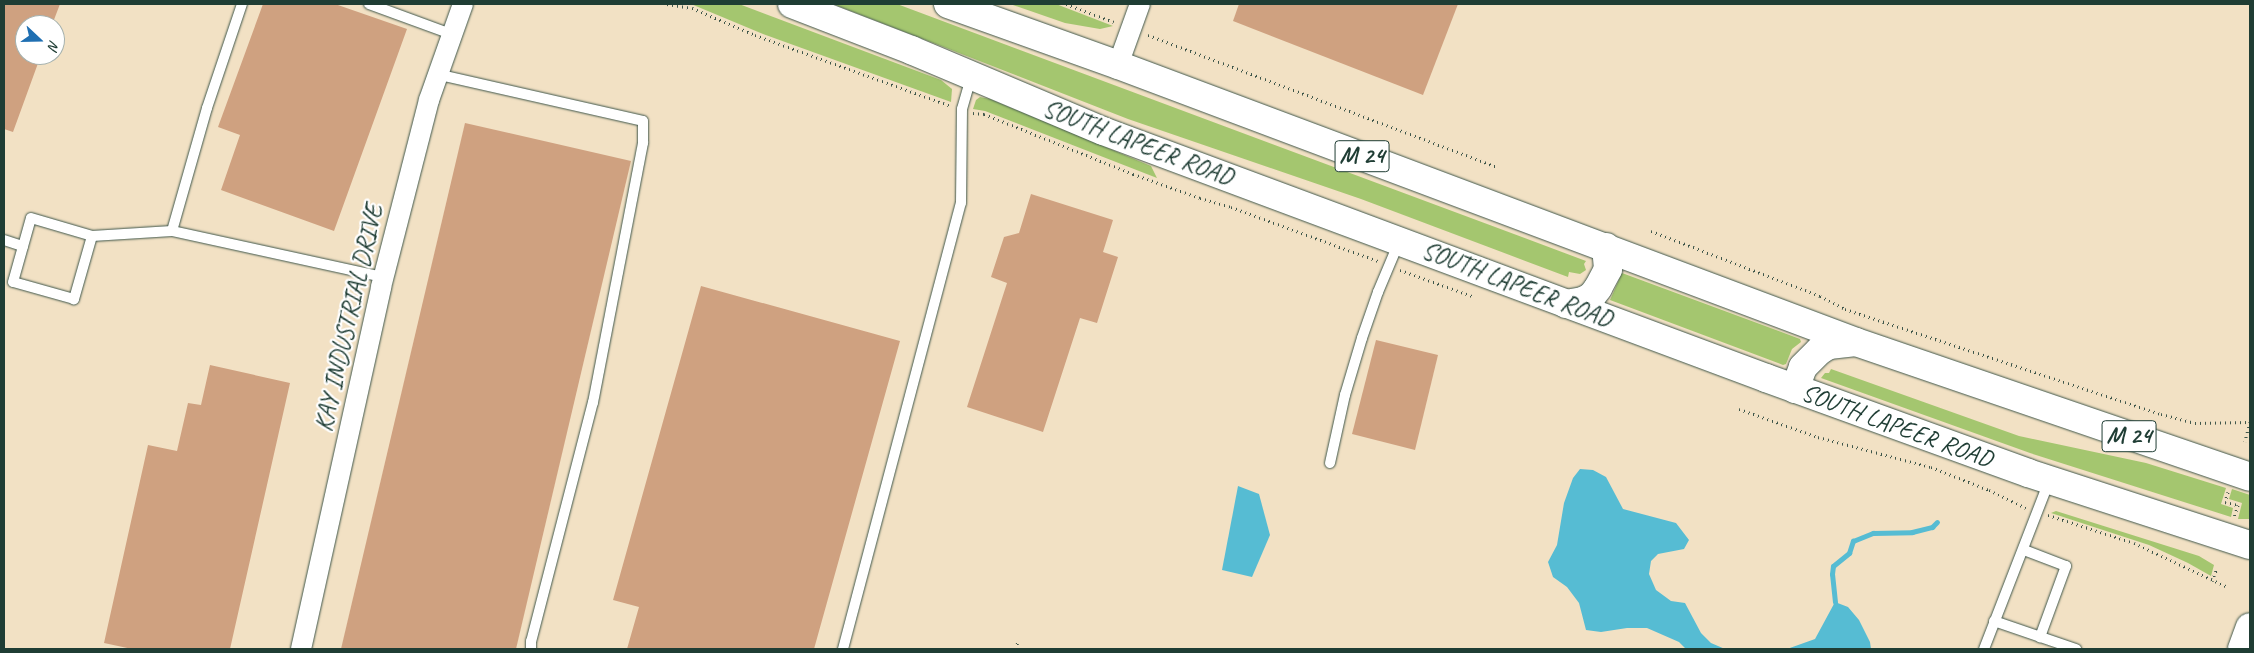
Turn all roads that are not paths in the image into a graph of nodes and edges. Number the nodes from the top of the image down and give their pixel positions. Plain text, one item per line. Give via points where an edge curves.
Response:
1 (242, 4) edge
2 (369, 4) edge
3 (463, 4) edge
4 (792, 4) edge
5 (948, 4) edge
6 (1140, 4) edge
7 (451, 34) junction
8 (1118, 65) junction
9 (436, 74) junction
10 (972, 75) junction
11 (172, 231) junction
12 (92, 236) junction
13 (4, 240) edge
14 (23, 246) junction
15 (1606, 247) junction
16 (1395, 254) junction
17 (383, 278) junction
18 (1566, 304) junction
19 (1856, 342) junction
20 (1795, 389) junction
21 (1330, 463) dead end
22 (2049, 480) junction
23 (2239, 483) edge
24 (2250, 545) edge
25 (2024, 550) junction
26 (1994, 621) junction
27 (2250, 627) edge
28 (2044, 642) edge
29 (301, 649) edge
30 (531, 649) edge
31 (843, 649) edge
32 (1984, 649) edge
33 (2076, 649) edge
34 (2242, 649) edge

1 - 11 lane via 207,108
2 - 7 lane
3 - 7 street, KAY INDUSTRIAL DRIVE
4 - 10 main road, SOUTH LAPEER ROAD / M 24
5 - 8 main road, M 24
6 - 8 street
7 - 9 street, KAY INDUSTRIAL DRIVE
8 - 15 main road, M 24
9 - 17 street, KAY INDUSTRIAL DRIVE
9 - 30 lane via 643,120 643,143 593,402
10 - 16 main road, SOUTH LAPEER ROAD / M 24
10 - 31 lane via 962,109 961,203
11 - 12 lane
11 - 17 lane
12 - 14 lane via 31,218
12 - 14 lane via 74,299 13,282
13 - 14 lane
15 - 18 main road via 1608,269 1598,288 1583,301
15 - 19 main road, M 24
16 - 18 main road, SOUTH LAPEER ROAD / M 24
16 - 21 lane via 1378,292 1350,376
17 - 29 street, KAY INDUSTRIAL DRIVE
18 - 20 main road, SOUTH LAPEER ROAD / M 24
19 - 20 main road via 1834,344 1819,351 1803,367
19 - 23 main road, M 24
20 - 22 main road, SOUTH LAPEER ROAD / M 24
22 - 24 main road, SOUTH LAPEER ROAD / M 24
22 - 25 lane
25 - 26 lane
25 - 28 lane via 2066,566
26 - 28 lane
26 - 32 lane
27 - 34 main road
28 - 33 lane

